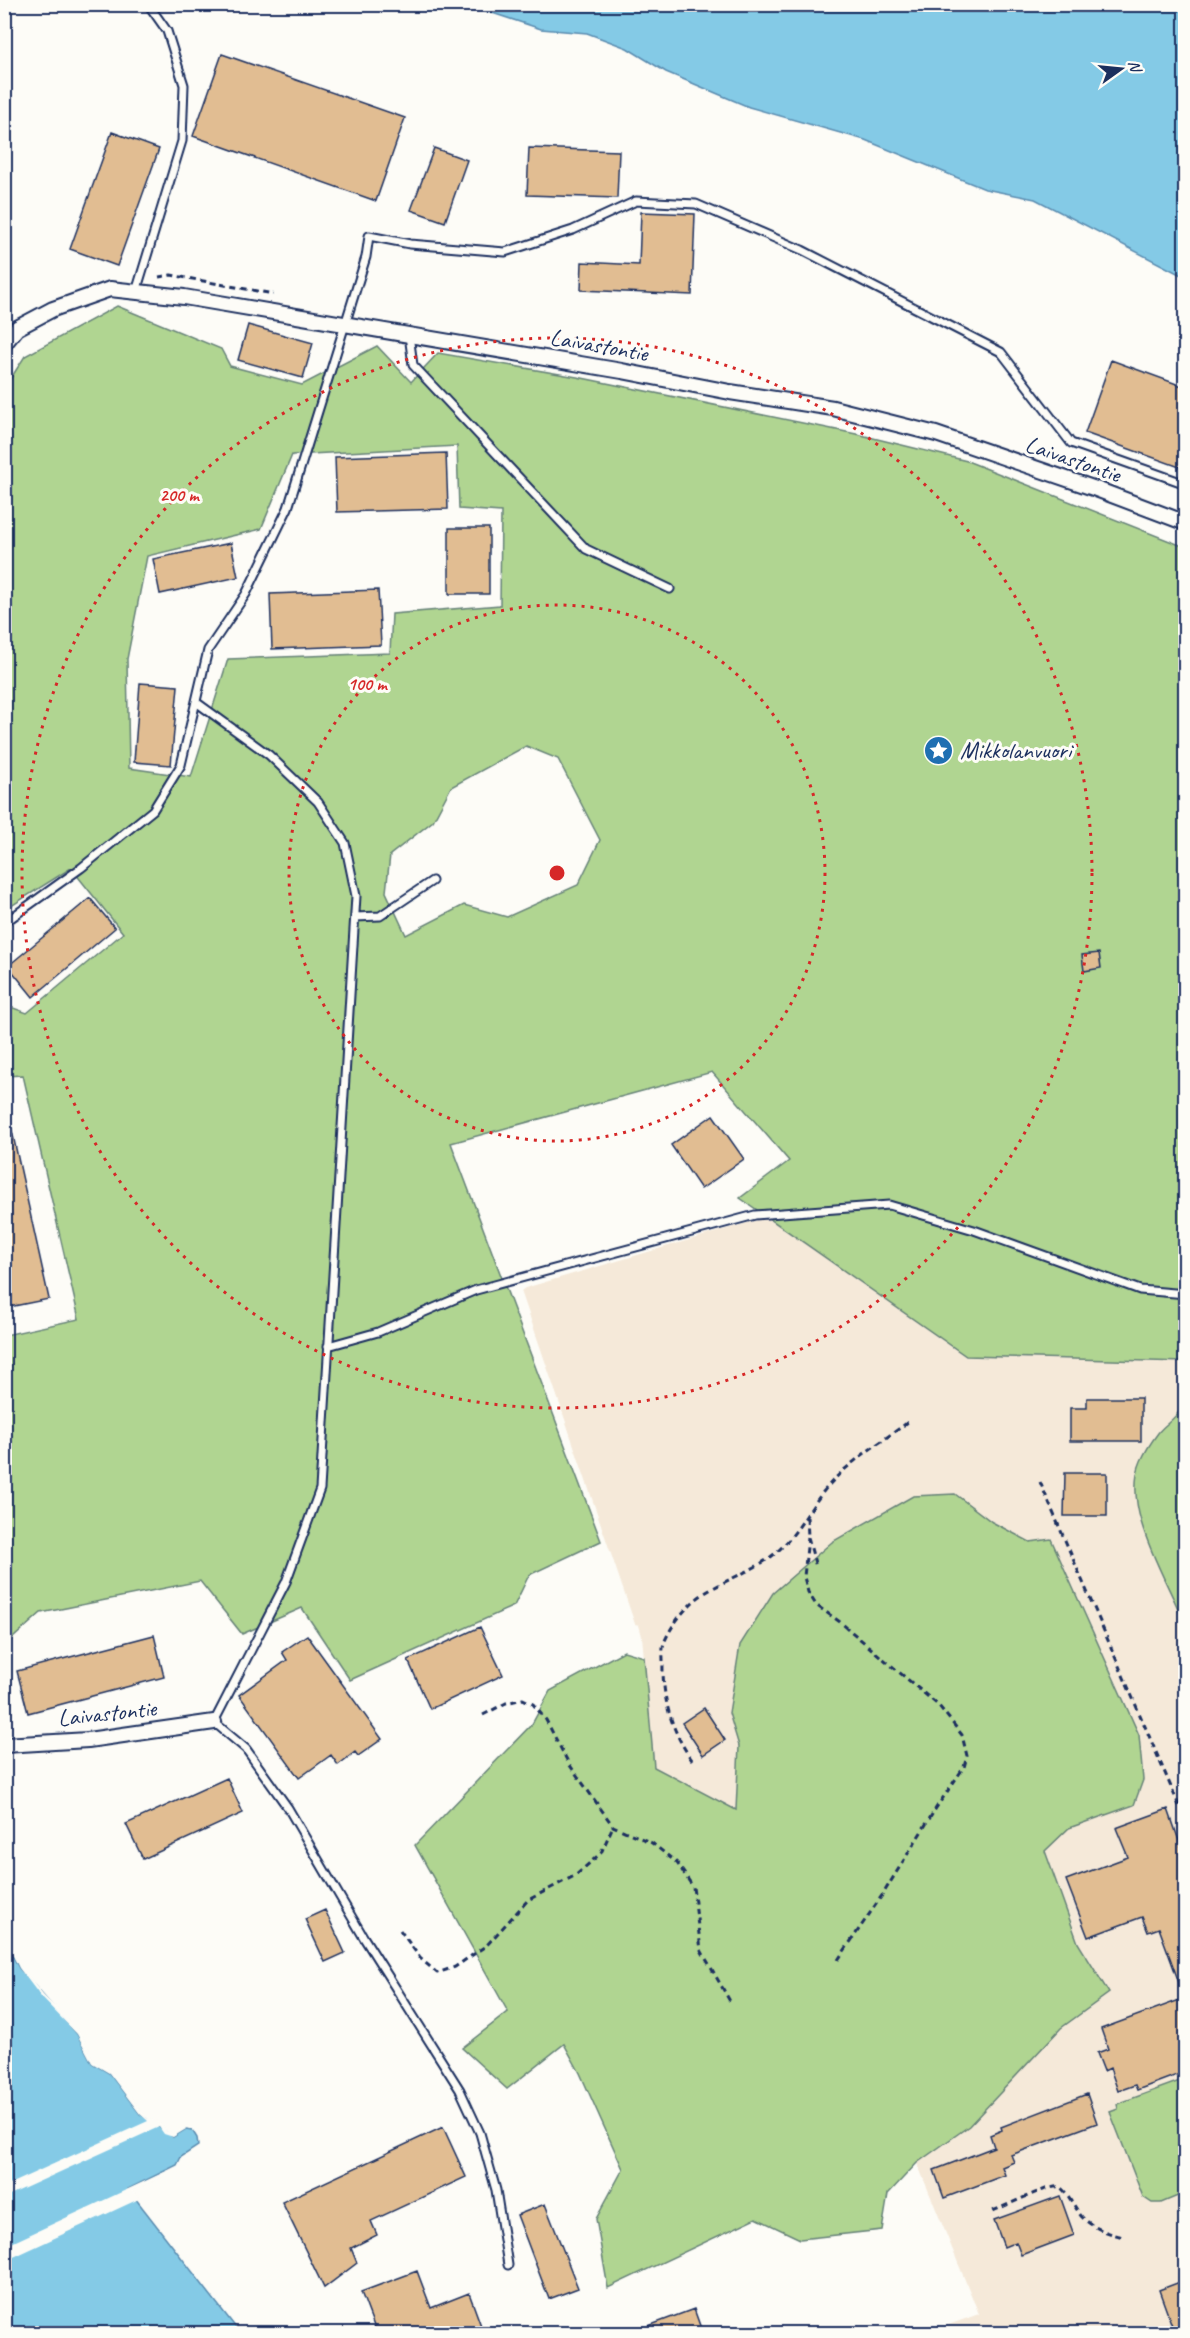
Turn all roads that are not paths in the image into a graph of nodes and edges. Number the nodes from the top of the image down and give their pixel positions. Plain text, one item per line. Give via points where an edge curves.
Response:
1 (148, 4) edge
2 (135, 292) junction
3 (345, 324) junction
4 (409, 335) junction
5 (4, 344) edge
6 (1185, 484) edge
7 (1185, 523) edge
8 (670, 589) dead end
9 (196, 702) junction
10 (432, 881) dead end
11 (355, 917) junction
12 (4, 920) edge
13 (1185, 1294) edge
14 (328, 1346) junction
15 (214, 1722) junction
16 (4, 1745) edge
17 (508, 2265) dead end

1 - 2 lane via 167,31 184,85 182,141
2 - 3 street, Laivastontie
2 - 5 street, Laivastontie via 110,289 53,309 17,327
3 - 4 street, Laivastontie
3 - 6 lane via 369,236 410,244 505,252 573,230 636,201 696,204 802,250 1001,352 1071,443
3 - 9 lane via 288,508 246,594 208,650
4 - 7 street, Laivastontie via 833,408 936,434
4 - 8 lane via 413,365 586,549
9 - 11 lane via 269,755 318,801 345,843 356,896
9 - 12 lane via 181,765 153,810 81,868
10 - 11 lane via 380,916
11 - 14 lane
13 - 14 lane via 1140,1290 974,1230 889,1205 755,1215 476,1290 378,1332
14 - 15 lane via 320,1489 286,1582
15 - 16 street, Laivastontie via 88,1740
15 - 17 lane via 246,1749 288,1808 460,2090 480,2133 496,2190

